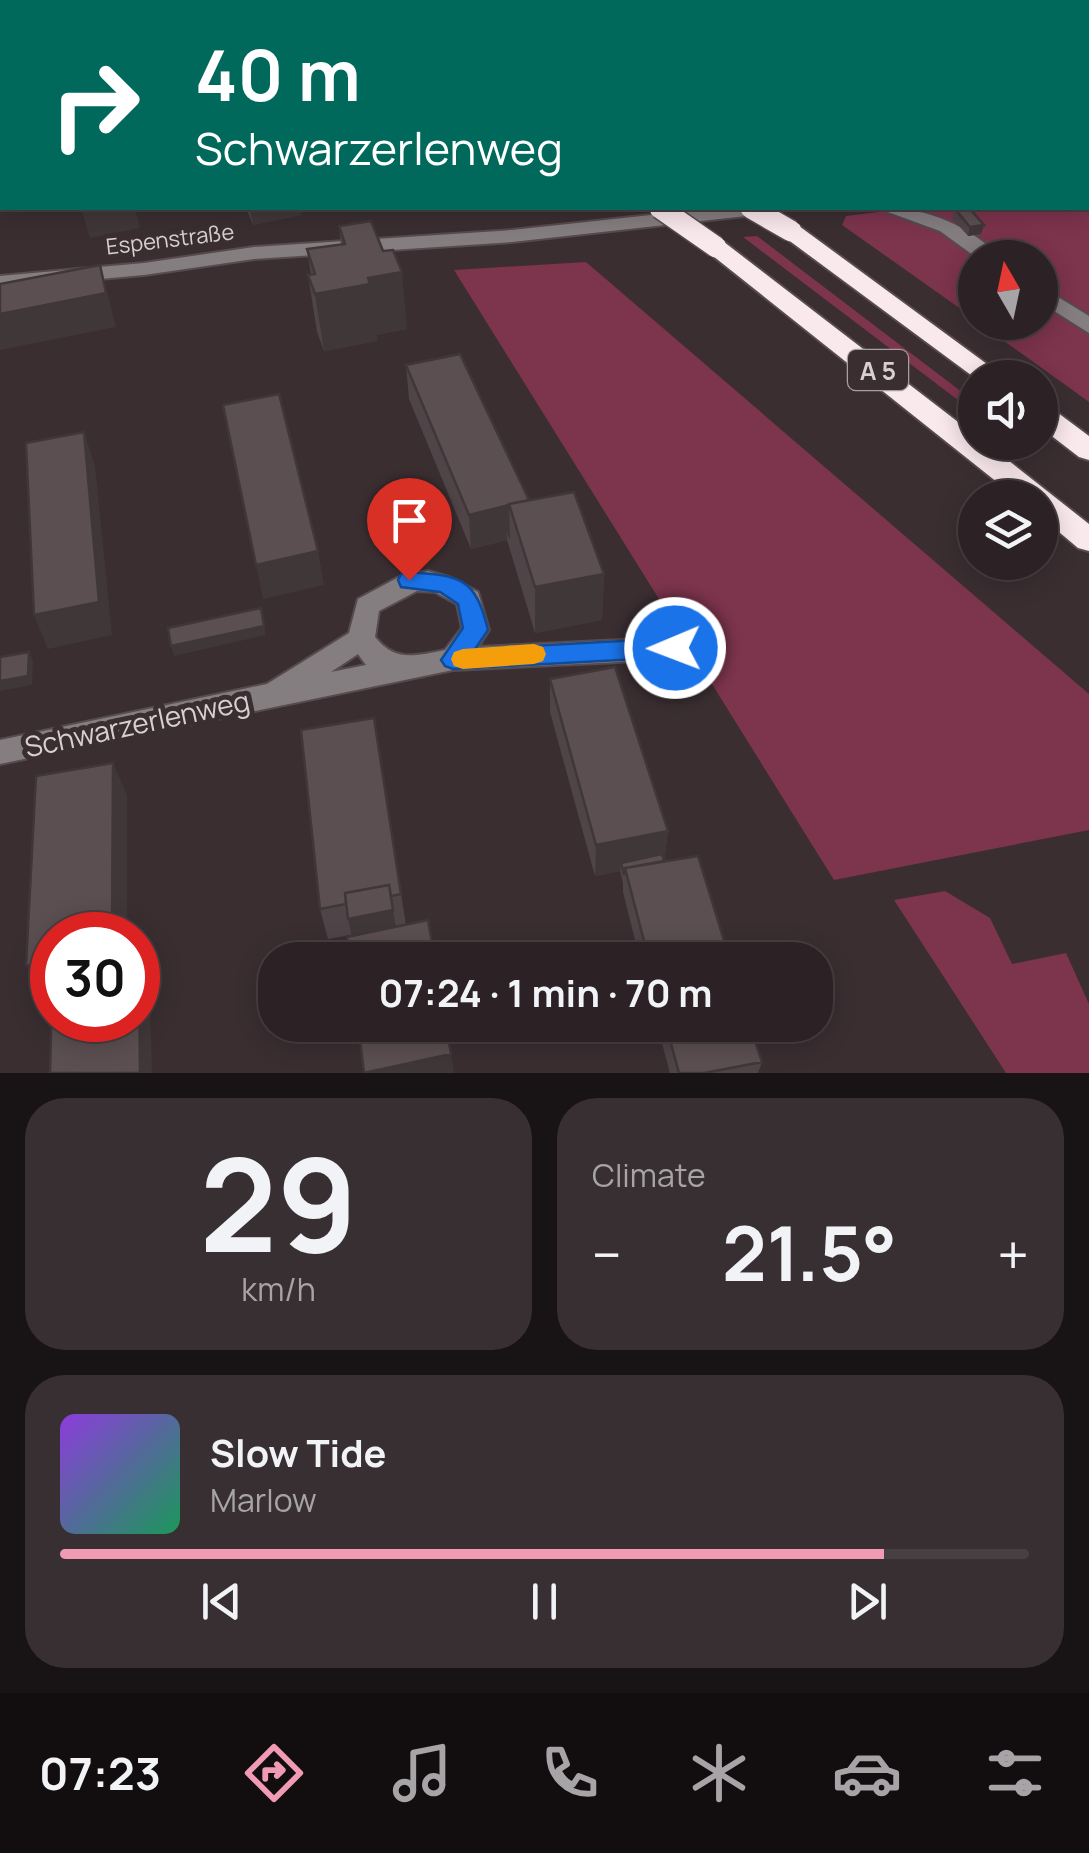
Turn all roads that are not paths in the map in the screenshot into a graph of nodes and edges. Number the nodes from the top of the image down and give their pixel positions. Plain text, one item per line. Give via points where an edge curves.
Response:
1 (663, 210) edge
2 (746, 210) edge
3 (754, 210) edge
4 (893, 210) edge
5 (966, 240) edge
6 (0, 282) edge
7 (1058, 304) edge
8 (1089, 326) edge
9 (968, 360) edge
10 (1058, 427) edge
11 (1089, 450) edge
12 (1015, 480) edge
13 (1058, 515) edge
14 (1089, 540) edge
15 (361, 639) junction
16 (704, 647) dead end
17 (453, 660) junction
18 (411, 670) junction
19 (274, 694) junction
20 (0, 752) edge

1 - 12 highway, A 5, bridge
2 - 6 street, Espenstraße
3 - 9 highway, A 5, bridge
4 - 5 street via 948,227
7 - 8 street
10 - 11 highway
13 - 14 highway, A 5
15 - 17 street via 367,606 409,580 446,584 468,600 476,630
15 - 18 street via 377,659
15 - 19 street, Schwarzerlenweg
16 - 17 street, Schwarzerlenweg
17 - 18 street, Schwarzerlenweg
18 - 19 street, Schwarzerlenweg
19 - 20 street, Schwarzerlenweg

